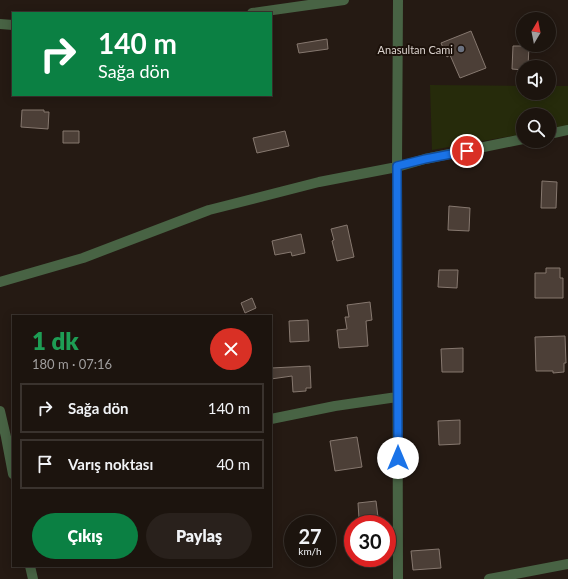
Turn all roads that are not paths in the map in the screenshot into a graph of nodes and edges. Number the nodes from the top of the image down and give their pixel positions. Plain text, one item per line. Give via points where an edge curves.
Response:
1 (344, 0) edge
2 (398, 0) edge
3 (259, 12) edge
4 (0, 24) edge
5 (12, 25) edge
6 (568, 130) edge
7 (556, 133) edge
8 (516, 140) edge
9 (397, 166) junction
10 (0, 282) edge
11 (397, 397) junction
12 (0, 411) edge
13 (272, 419) edge
14 (12, 469) edge
15 (568, 564) edge
16 (30, 567) edge
17 (33, 579) edge
18 (398, 579) edge
19 (489, 579) edge

1 - 3 street
2 - 9 street
4 - 5 street
6 - 7 street
8 - 9 street
9 - 10 street via 319,182 209,210 83,258
9 - 11 street
11 - 13 street
11 - 18 street
12 - 14 street
15 - 19 street
16 - 17 street

